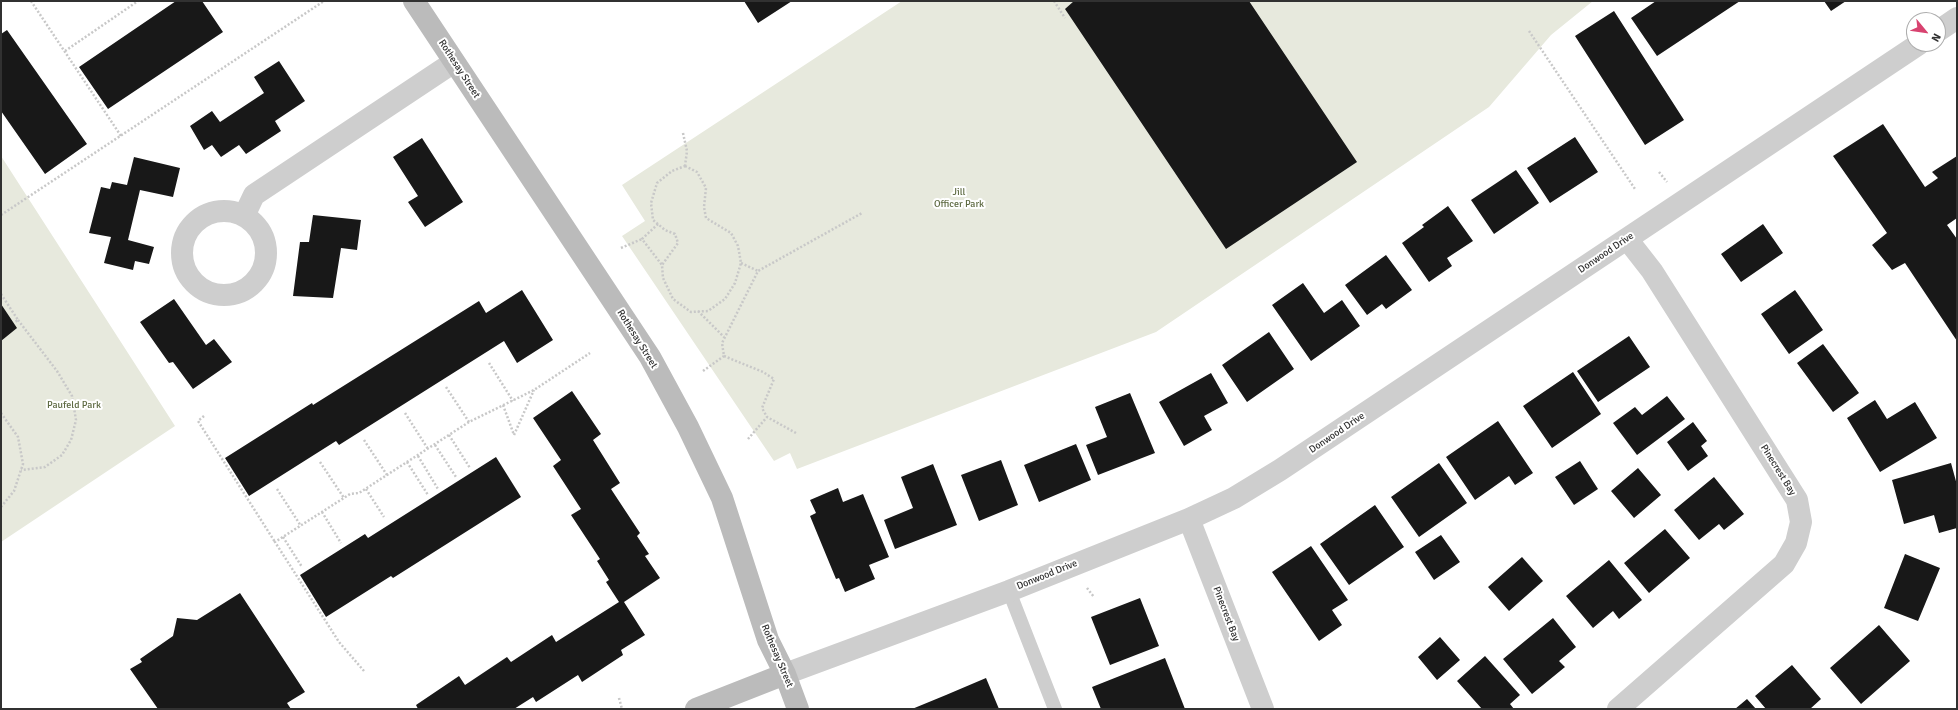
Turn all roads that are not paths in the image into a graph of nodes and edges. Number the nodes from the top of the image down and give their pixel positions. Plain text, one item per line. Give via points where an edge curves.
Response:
1 (414, 1) edge
2 (1957, 18) edge
3 (1946, 26) edge
4 (1907, 52) edge
5 (454, 62) junction
6 (244, 216) dead end
7 (1627, 239) junction
8 (1189, 519) junction
9 (1009, 591) junction
10 (785, 674) junction
11 (696, 709) edge
12 (798, 709) edge
13 (1055, 709) edge
14 (1263, 709) edge
15 (1618, 709) edge

1 - 5 street, Rothesay Street
2 - 3 street
4 - 7 street, Donwood Drive
5 - 6 street via 254,195
5 - 10 street, Rothesay Street via 650,357 688,427 722,498 768,640
7 - 8 street, Donwood Drive via 1280,470 1234,498
7 - 15 street, Pinecrest Bay via 1652,271 1797,500 1801,522 1796,543 1784,564
8 - 9 street, Donwood Drive
8 - 14 street, Pinecrest Bay
9 - 10 street, Donwood Drive
9 - 13 lane
10 - 11 street, Donwood Drive
10 - 12 street, Rothesay Street

